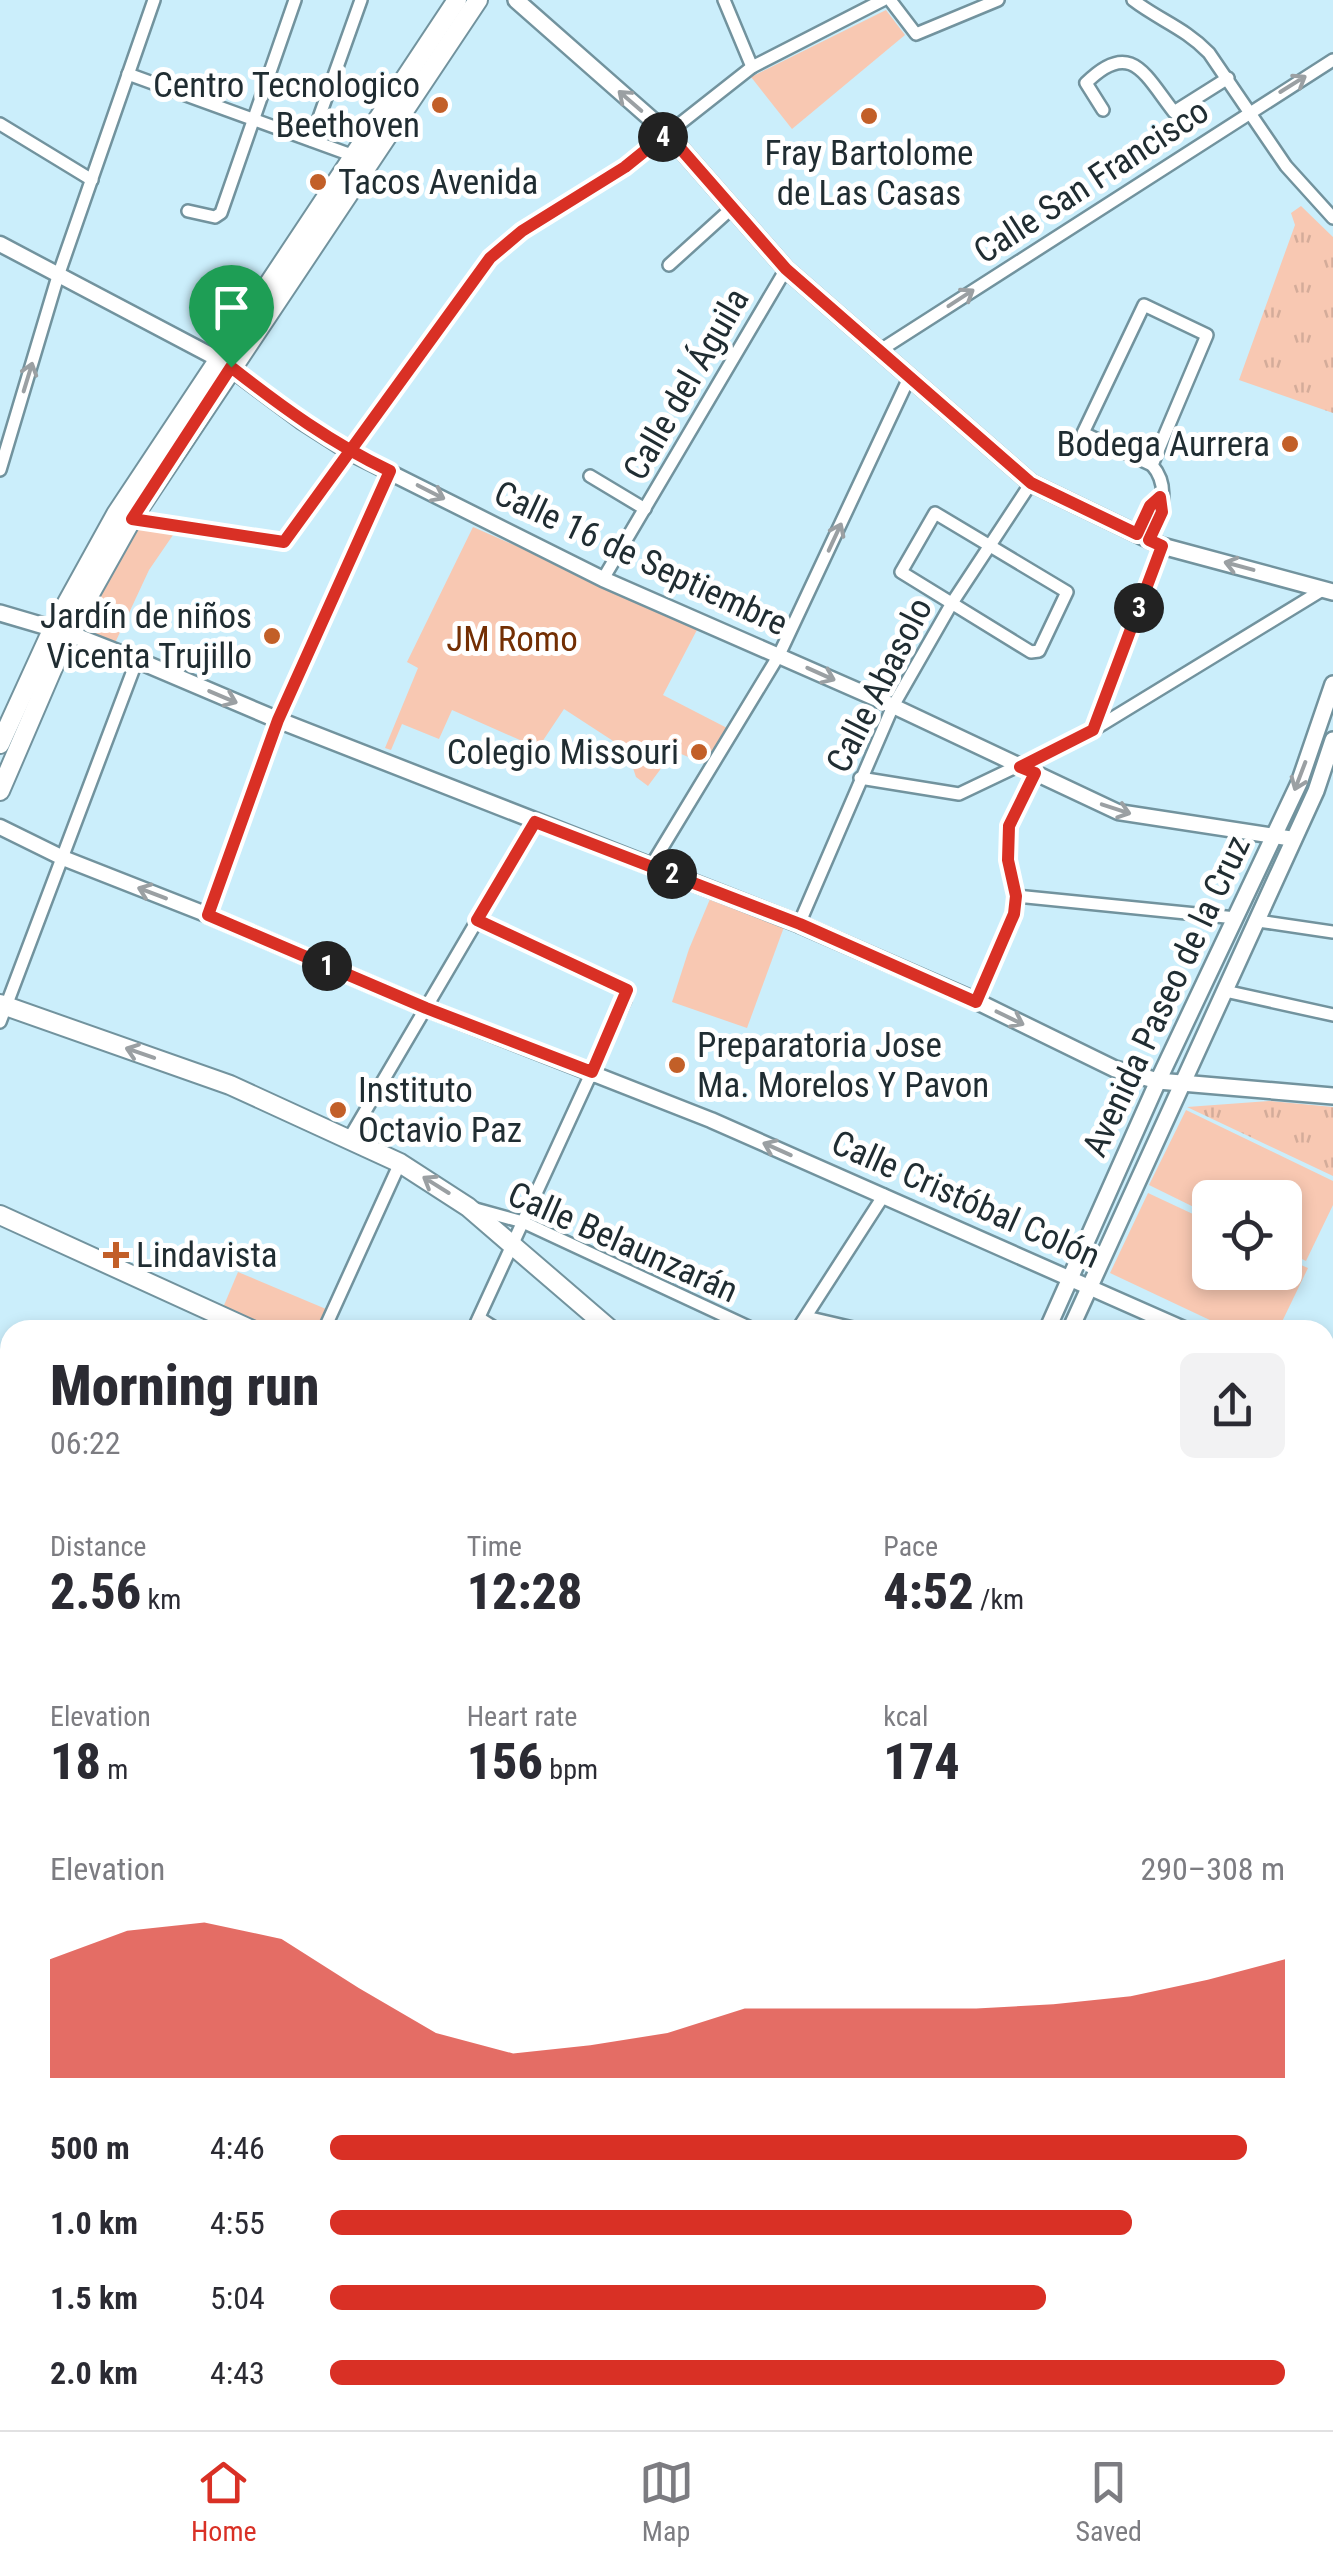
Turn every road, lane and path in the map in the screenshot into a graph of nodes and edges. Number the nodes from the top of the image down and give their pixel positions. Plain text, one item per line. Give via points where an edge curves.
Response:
1 (154, 0) edge
2 (294, 0) edge
3 (360, 0) edge
4 (456, 0) edge
5 (478, 0) edge
6 (516, 0) edge
7 (724, 0) edge
8 (882, 0) edge
9 (890, 0) edge
10 (998, 0) edge
11 (1133, 0) edge
12 (1333, 60) edge
13 (752, 67) junction
14 (128, 74) junction
15 (1228, 78) junction
16 (1104, 110) dead end
17 (1250, 111) junction
18 (254, 120) junction
19 (0, 124) edge
20 (667, 133) junction
21 (310, 140) junction
22 (354, 156) junction
23 (92, 180) junction
24 (732, 208) junction
25 (188, 210) dead end
26 (1333, 218) edge
27 (0, 244) edge
28 (669, 266) dead end
29 (786, 269) junction
30 (58, 276) junction
31 (879, 350) junction
32 (225, 363) junction
33 (909, 378) junction
34 (351, 452) junction
35 (1152, 465) junction
36 (0, 470) edge
37 (390, 471) junction
38 (590, 476) dead end
39 (1031, 483) junction
40 (645, 509) junction
41 (132, 519) junction
42 (1149, 540) junction
43 (990, 543) junction
44 (603, 579) junction
45 (1328, 590) edge
46 (952, 603) junction
47 (0, 612) edge
48 (60, 631) junction
49 (779, 655) junction
50 (138, 660) junction
51 (1333, 684) edge
52 (893, 706) junction
53 (278, 720) junction
54 (1093, 730) junction
55 (1333, 740) edge
56 (0, 744) edge
57 (1028, 770) junction
58 (860, 778) junction
59 (0, 791) edge
60 (535, 822) junction
61 (0, 827) edge
62 (1274, 836) junction
63 (1294, 839) junction
64 (63, 858) junction
65 (651, 866) junction
66 (1016, 896) junction
67 (208, 915) junction
68 (1236, 918) junction
69 (477, 920) junction
70 (1258, 921) junction
71 (800, 924) junction
72 (1333, 932) edge
73 (1224, 991) junction
74 (976, 1002) junction
75 (426, 1008) junction
76 (2, 1010) edge
77 (1333, 1015) edge
78 (592, 1072) junction
79 (1158, 1081) junction
80 (1182, 1084) junction
81 (1333, 1096) edge
82 (350, 1138) junction
83 (400, 1163) junction
84 (884, 1196) junction
85 (468, 1207) junction
86 (0, 1215) edge
87 (523, 1222) junction
88 (512, 1246) junction
89 (1069, 1277) junction
90 (1089, 1286) junction
91 (806, 1317) junction
92 (230, 1320) edge
93 (329, 1320) edge
94 (478, 1320) edge
95 (599, 1320) edge
96 (734, 1320) edge
97 (804, 1320) edge
98 (819, 1320) edge
99 (1051, 1320) edge
100 (1074, 1320) edge
101 (1164, 1320) edge

1 - 14 street
2 - 18 street
3 - 21 street
4 - 22 main road
5 - 32 main road
20 -> 6 main road
7 - 13 street
8 - 13 street
9 - 10 street via 916,34
11 - 15 street via 1194,38
17 -> 12 street, Calle San Francisco
13 - 20 street
14 - 18 street
14 - 23 street
15 - 16 street via 1174,112 1138,66 1118,60 1086,83
15 - 17 street
17 - 26 street via 1286,166
31 -> 17 street, Calle San Francisco
18 - 21 street
18 - 25 street via 219,217
19 - 23 street
20 - 24 main road
20 - 34 street via 490,258
21 - 22 street
22 - 32 main road
23 - 30 street
24 - 28 street
24 - 29 main road
27 - 30 street, Calle 16 de Septiembre
29 - 31 main road
29 - 40 street, Calle del Águila
30 - 32 street, Calle 16 de Septiembre
36 -> 30 street
31 - 33 main road
32 - 34 street, Calle 16 de Septiembre
32 - 41 main road
32 - 48 main road via 116,514
33 - 39 main road
49 -> 33 street
34 - 37 street, Calle 16 de Septiembre
34 - 41 street via 284,542
35 - 35 street via 1083,433 1144,305 1207,334
35 - 42 street via 1162,483 1162,512
37 -> 44 street, Calle 16 de Septiembre
37 - 53 street
38 - 40 street
39 - 42 main road
39 - 43 street, Calle Abasolo
40 - 44 street, Calle del Águila
41 - 48 main road
45 -> 42 main road
42 - 54 street
43 - 46 street, Calle Abasolo
43 - 46 street via 940,514 930,516 902,572
43 - 46 street via 1067,592 1039,651
44 - 49 street, Calle 16 de Septiembre
45 - 54 street
46 - 52 street, Calle Abasolo
47 - 48 main road
48 - 50 main road
48 - 56 main road
48 - 59 main road
49 -> 52 street, Calle 16 de Septiembre
49 - 65 street
50 -> 53 main road
50 - 64 street
51 -> 62 main road, Avenida Paseo de la Cruz
52 - 57 street, Calle 16 de Septiembre
52 - 58 street, Calle Abasolo
53 - 60 main road
53 - 67 street
54 - 57 street
55 - 63 main road, Avenida Paseo de la Cruz
57 - 58 street via 959,794
57 -> 62 street, Calle 16 de Septiembre via 1118,812
57 - 66 street via 1009,826
58 - 71 street, Calle Abasolo
60 - 65 main road
60 - 69 street
61 - 64 street, Calle Cristóbal Colón
62 - 63 street, Calle 16 de Septiembre
62 - 68 main road, Avenida Paseo de la Cruz
63 - 70 main road, Avenida Paseo de la Cruz
67 -> 64 street, Calle Cristóbal Colón
64 - 76 street
65 - 71 main road
66 - 68 street
66 - 74 street
67 - 75 street, Calle Cristóbal Colón
68 - 79 main road, Avenida Paseo de la Cruz
69 - 75 street
69 - 78 street via 627,990
70 - 72 street
70 - 73 main road, Avenida Paseo de la Cruz
71 - 74 main road
73 - 77 street
73 - 80 main road, Avenida Paseo de la Cruz
74 -> 79 main road via 1115,1069
75 - 78 street, Calle Cristóbal Colón
75 - 82 street
82 -> 76 main road via 230,1085
84 -> 78 street, Calle Cristóbal Colón
78 - 87 street
79 - 80 main road
79 - 89 main road, Avenida Paseo de la Cruz
80 - 81 main road
80 - 90 main road, Avenida Paseo de la Cruz
82 - 83 main road
85 -> 83 main road
83 - 93 street
84 - 89 street, Calle Cristóbal Colón
84 - 91 street
85 - 87 street, Calle Belaunzarán
85 - 88 main road
86 - 92 main road
87 - 88 street
87 - 96 street, Calle Belaunzarán
88 - 94 street
88 - 95 main road
89 - 90 street, Calle Cristóbal Colón
89 - 99 main road, Avenida Paseo de la Cruz
90 - 100 main road, Avenida Paseo de la Cruz
90 - 101 street, Calle Cristóbal Colón
91 - 97 street
91 - 98 street

